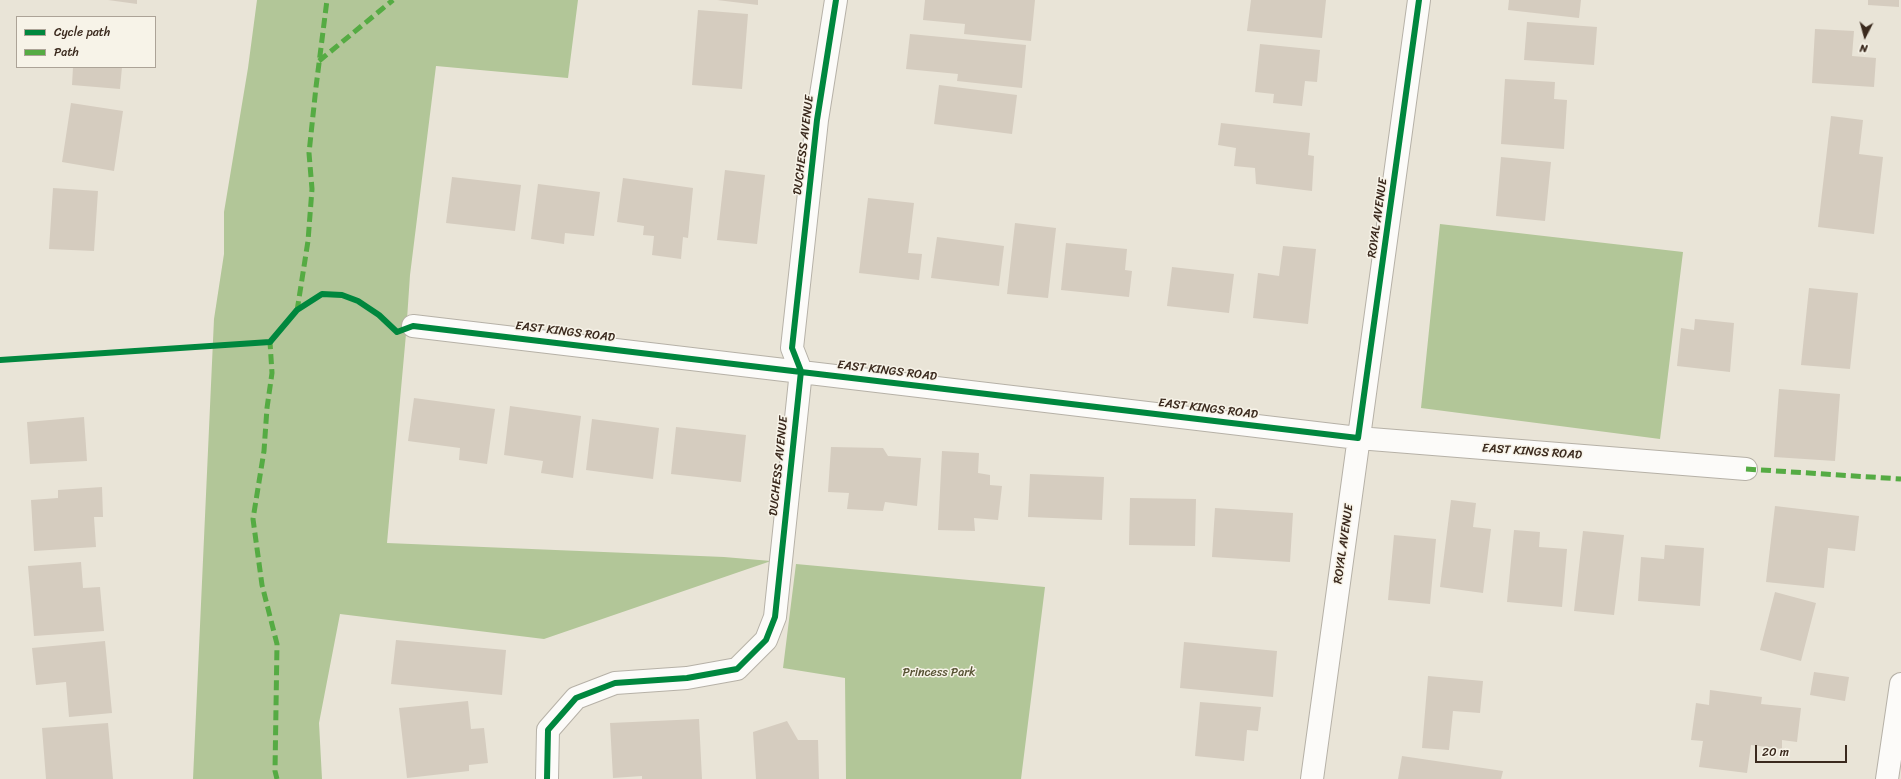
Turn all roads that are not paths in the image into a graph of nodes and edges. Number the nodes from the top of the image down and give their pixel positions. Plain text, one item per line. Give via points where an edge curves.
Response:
1 (836, 0) edge
2 (1419, 0) edge
3 (413, 326) dead end
4 (800, 372) junction
5 (1358, 438) junction
6 (1746, 469) dead end
7 (1901, 684) edge
8 (547, 779) edge
9 (1312, 779) edge
10 (1887, 779) edge

1 - 4 street, DUCHESS AVENUE via 818,120 792,348
2 - 5 street, ROYAL AVENUE
3 - 4 street, EAST KINGS ROAD
4 - 5 street, EAST KINGS ROAD
4 - 8 street, DUCHESS AVENUE via 775,617 766,640 736,669 687,678 615,683 576,698 548,730
5 - 6 street, EAST KINGS ROAD
5 - 9 street, ROYAL AVENUE
7 - 10 street

